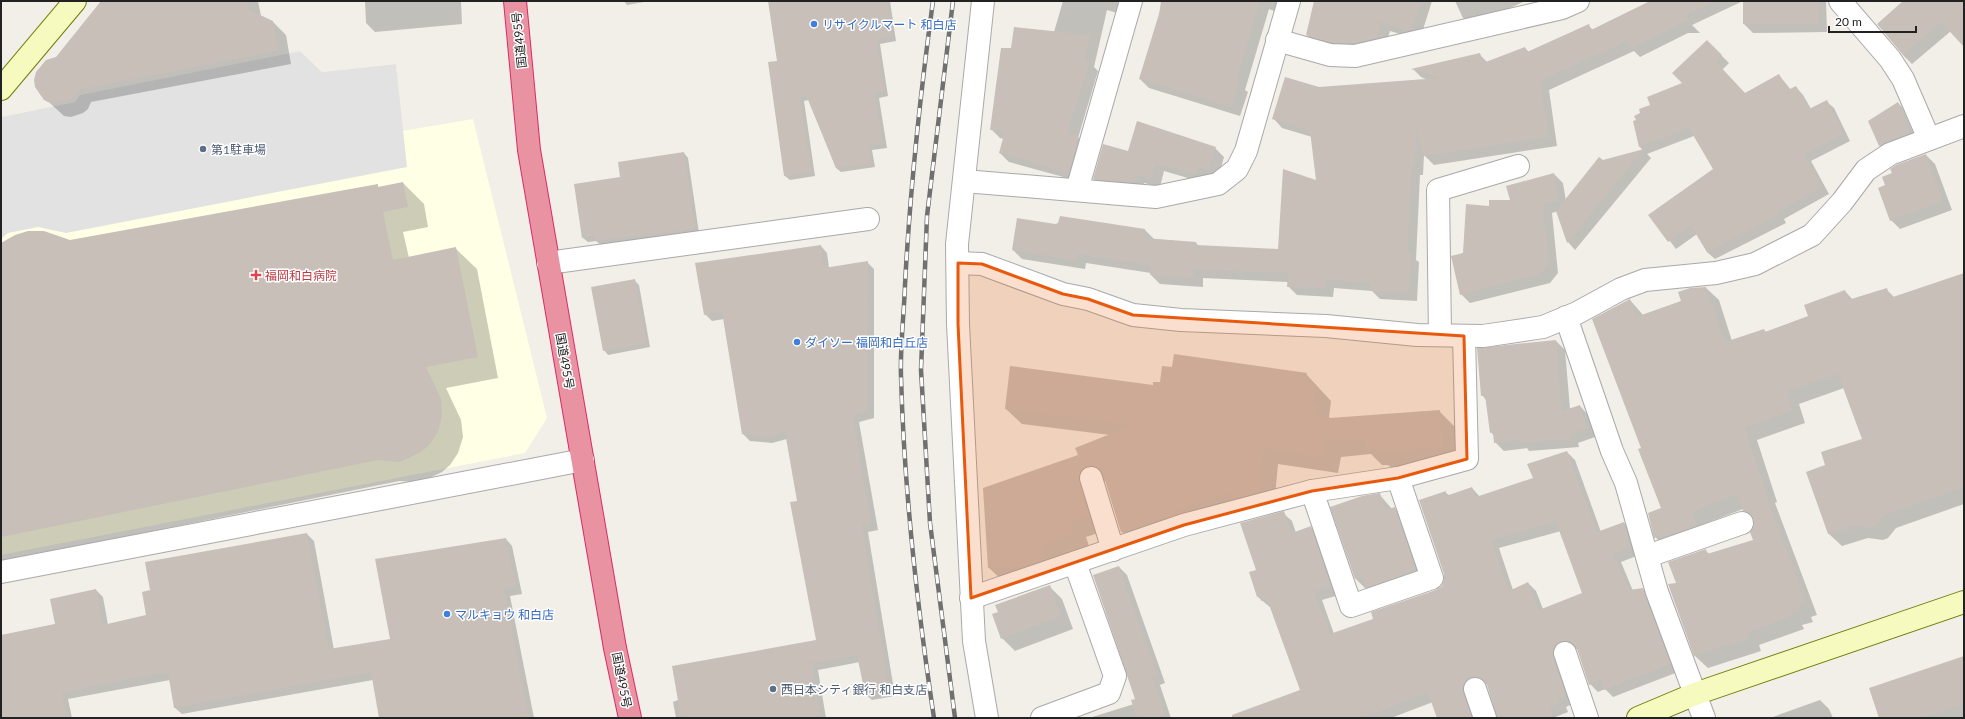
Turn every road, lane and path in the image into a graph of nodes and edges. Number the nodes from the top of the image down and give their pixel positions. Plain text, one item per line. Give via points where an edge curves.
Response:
1 (75, 1) edge
2 (515, 1) edge
3 (983, 1) edge
4 (1131, 1) edge
5 (1289, 1) edge
6 (1578, 1) edge
7 (1840, 1) edge
8 (1277, 40) junction
9 (1, 89) edge
10 (1964, 126) edge
11 (1929, 139) junction
12 (1518, 166) dead end
13 (964, 181) junction
14 (1077, 190) junction
15 (868, 219) dead end
16 (548, 263) junction
17 (958, 263) junction
18 (1566, 317) junction
19 (1440, 335) junction
20 (1464, 336) junction
21 (582, 460) junction
22 (1091, 478) dead end
23 (1398, 478) junction
24 (1312, 491) junction
25 (1742, 523) dead end
26 (1113, 550) junction
27 (1648, 556) junction
28 (1074, 563) junction
29 (1, 572) edge
30 (971, 598) junction
31 (1964, 602) edge
32 (1565, 653) dead end
33 (1475, 689) dead end
34 (1695, 694) junction
35 (630, 718) edge
36 (987, 718) edge
37 (1042, 718) edge
38 (1485, 718) edge
39 (1587, 718) edge
40 (1638, 718) edge
41 (1704, 718) edge

1 - 9 street
2 - 16 highway, 国道495号 via 529,150
3 - 13 street
4 - 14 street
5 - 8 street
6 - 8 street via 1562,8 1355,56 1330,55
7 - 11 street via 1890,59 1903,79
8 - 14 street via 1246,152 1237,169 1218,184 1156,197
10 - 11 street
11 - 18 street via 1890,154 1866,170 1812,235 1755,264 1716,273 1645,280 1621,289
12 - 19 street via 1438,190
13 - 14 street
13 - 17 street via 957,244
15 - 16 street
16 - 21 highway, 国道495号
17 - 19 street via 982,264 1063,294 1088,299 1133,315
17 - 30 street via 958,324
18 - 20 street via 1543,327 1483,336
18 - 27 street via 1612,451 1626,483
19 - 20 street
20 - 23 street via 1467,459
21 - 29 street
21 - 35 highway, 国道495号
22 - 26 street
23 - 24 street
23 - 24 street via 1432,578 1351,606
24 - 26 street via 1184,525
25 - 27 street
26 - 28 street
27 - 34 street via 1657,592
28 - 30 street
28 - 37 street via 1115,676 1109,693
30 - 36 street via 974,641
31 - 34 street
32 - 39 street
33 - 38 street
34 - 40 street
34 - 41 street

